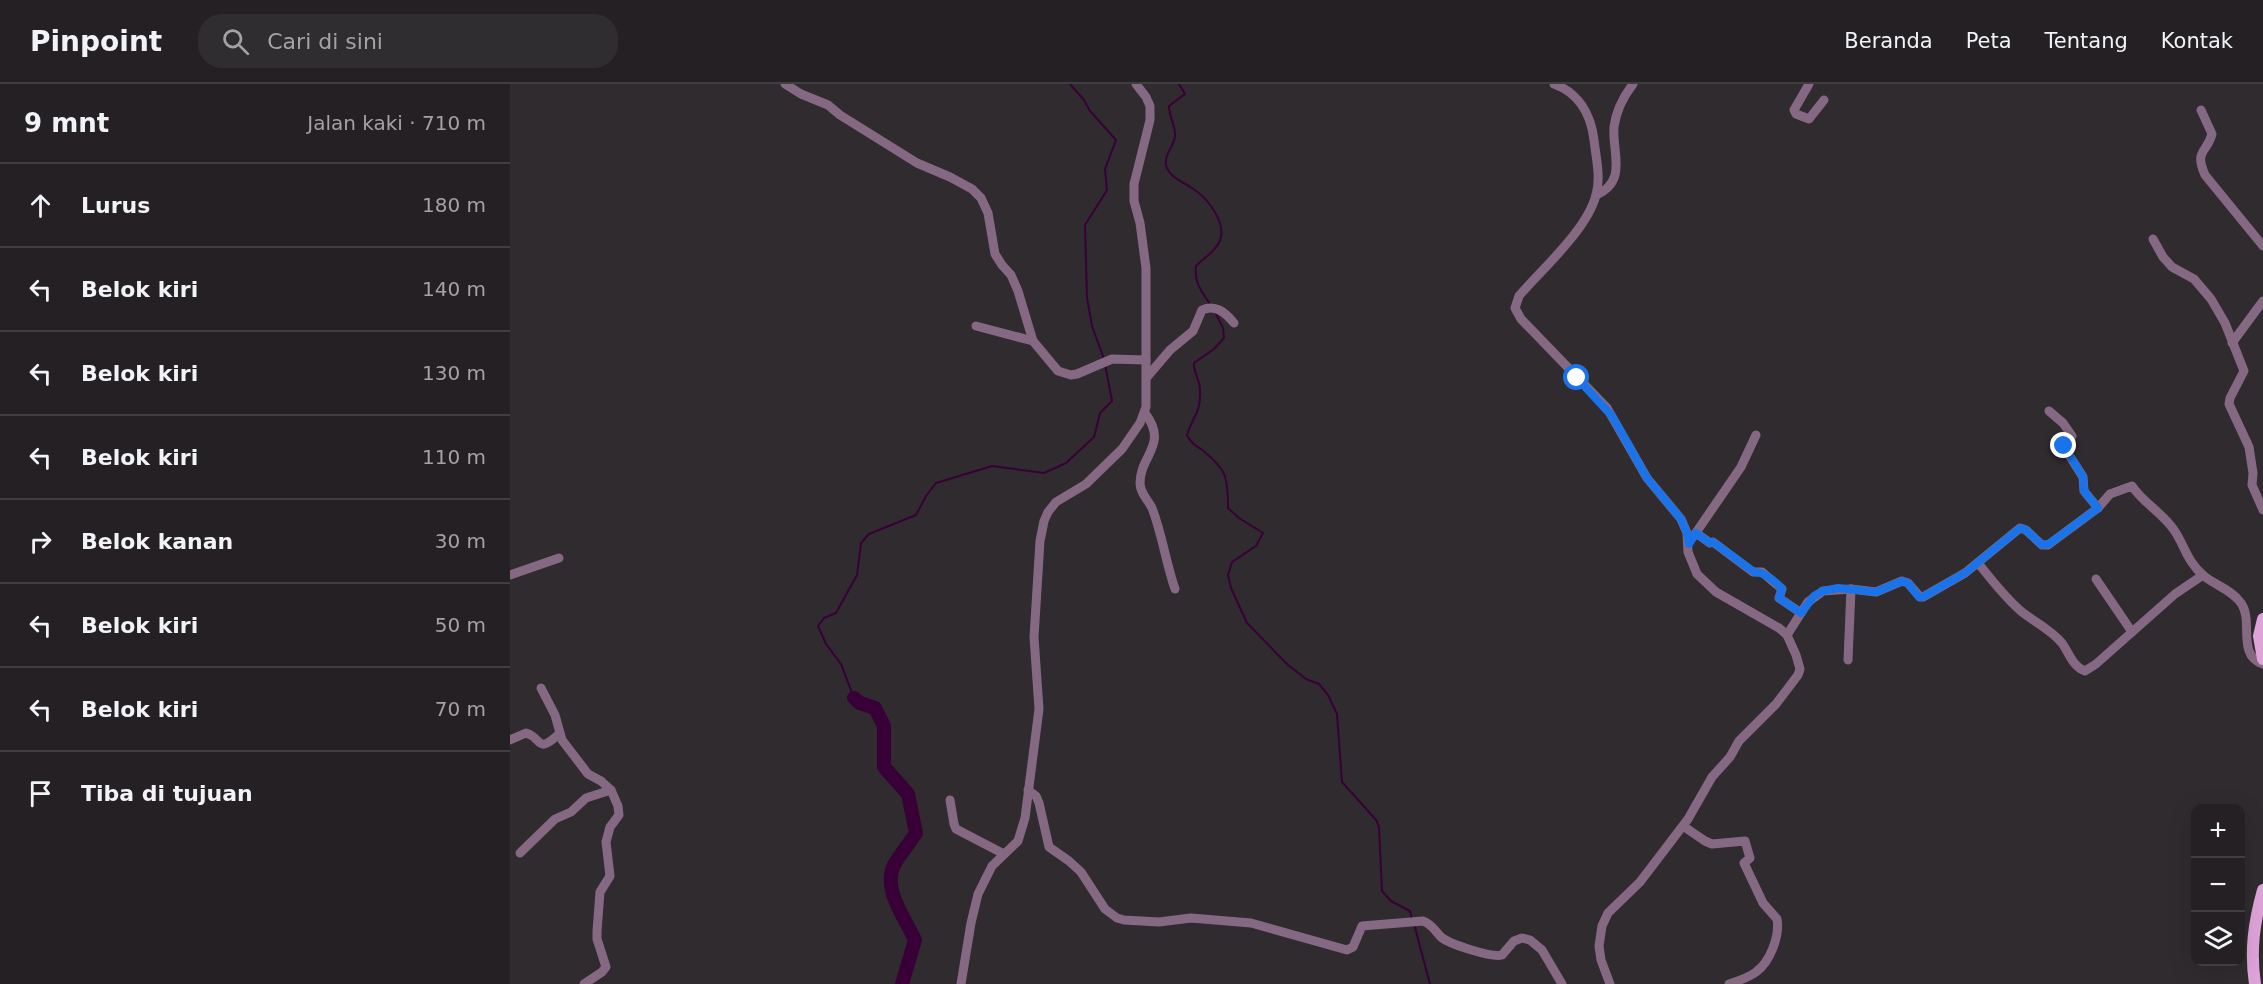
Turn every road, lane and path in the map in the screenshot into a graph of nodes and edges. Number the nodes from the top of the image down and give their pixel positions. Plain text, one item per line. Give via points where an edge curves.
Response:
1 (784, 84) edge
2 (1136, 84) edge
3 (1633, 84) edge
4 (1809, 84) edge
5 (1557, 85) edge
6 (1824, 100) dead end
7 (2201, 110) dead end
8 (1596, 195) junction
9 (2152, 239) dead end
10 (2263, 246) edge
11 (2263, 301) edge
12 (1234, 323) dead end
13 (976, 326) dead end
14 (1033, 341) junction
15 (2232, 343) junction
16 (1146, 360) junction
17 (1147, 377) junction
18 (2049, 411) dead end
19 (1144, 413) junction
20 (1756, 435) dead end
21 (2098, 508) junction
22 (2263, 510) edge
23 (1696, 533) junction
24 (1689, 544) junction
25 (560, 558) dead end
26 (1978, 563) junction
27 (510, 575) edge
28 (2203, 576) junction
29 (2096, 579) dead end
30 (1175, 589) dead end
31 (1851, 589) junction
32 (1801, 613) junction
33 (2263, 619) edge
34 (2133, 632) junction
35 (1787, 635) junction
36 (2263, 659) edge
37 (1848, 660) dead end
38 (2263, 664) edge
39 (541, 688) dead end
40 (559, 734) junction
41 (510, 740) edge
42 (611, 790) junction
43 (1028, 790) junction
44 (950, 800) dead end
45 (1683, 826) junction
46 (520, 853) dead end
47 (1004, 854) junction
48 (2263, 890) edge
49 (1607, 983) edge
50 (584, 984) edge
51 (961, 984) edge
52 (1562, 984) edge
53 (1729, 984) edge
54 (2255, 984) edge

1 - 14 street via 828,105 916,163 950,177 981,198 988,213 995,254 1018,291
2 - 16 street via 1150,106 1134,184 1146,268
3 - 8 street via 1616,119 1614,178 1610,187
4 - 6 street via 1794,110 1796,114 1809,119
5 - 8 street via 1581,103 1590,120 1598,160
7 - 10 street via 2212,135 2201,155 2205,175
8 - 24 street via 1577,229 1519,296 1515,308 1525,325 1607,408 1647,478 1681,519
9 - 15 street via 2172,267 2204,289 2220,312
11 - 15 street
12 - 17 street via 1217,309 1202,310 1193,331
13 - 14 street
14 - 16 street via 1058,371 1065,373 1077,374 1112,359
15 - 22 street via 2244,373 2229,404 2249,447 2252,485
16 - 17 street
17 - 19 street
18 - 21 street via 2072,436 2064,447 2083,477 2084,491
19 - 30 street via 1154,435 1141,488 1151,507
19 - 43 street via 1117,455 1086,484 1056,502 1044,521 1034,637 1040,709
20 - 23 street via 1741,467
21 - 26 street via 2048,545 2042,545 2020,528
21 - 28 street via 2110,494 2132,486 2173,528 2185,554
23 - 24 street
23 - 32 street via 1754,572 1762,572 1782,589 1779,598
24 - 35 street via 1695,570 1708,586
25 - 27 street
26 - 31 street via 1923,597 1905,582 1876,592
26 - 34 street via 2019,610 2048,628 2083,671
28 - 34 street via 2175,594
28 - 38 street via 2240,602 2246,615 2248,651
29 - 34 street
31 - 32 street via 1823,591
31 - 37 street
32 - 35 street
33 - 36 main road via 2259,636
35 - 45 street via 1799,663 1798,675 1739,741
39 - 40 street via 555,715
40 - 41 street via 541,745 526,734
40 - 42 street via 588,774
42 - 46 street via 586,798 571,812 555,819
42 - 50 street via 619,814 606,842 611,875 600,892 597,935 607,965
43 - 47 street via 1023,830 1017,843
43 - 52 street via 1039,803 1048,844 1081,872 1105,909 1117,918 1251,923 1347,950 1353,947 1361,927 1428,922 1446,940 1493,956 1502,955 1514,941 1530,940 1542,950
44 - 47 street via 956,829
45 - 49 street via 1636,888 1605,919 1599,946
45 - 53 street via 1712,844 1744,841 1750,858 1744,863 1763,903 1777,919 1775,942 1762,965 1750,976
47 - 51 street via 989,870 978,894
48 - 54 main road via 2253,929

